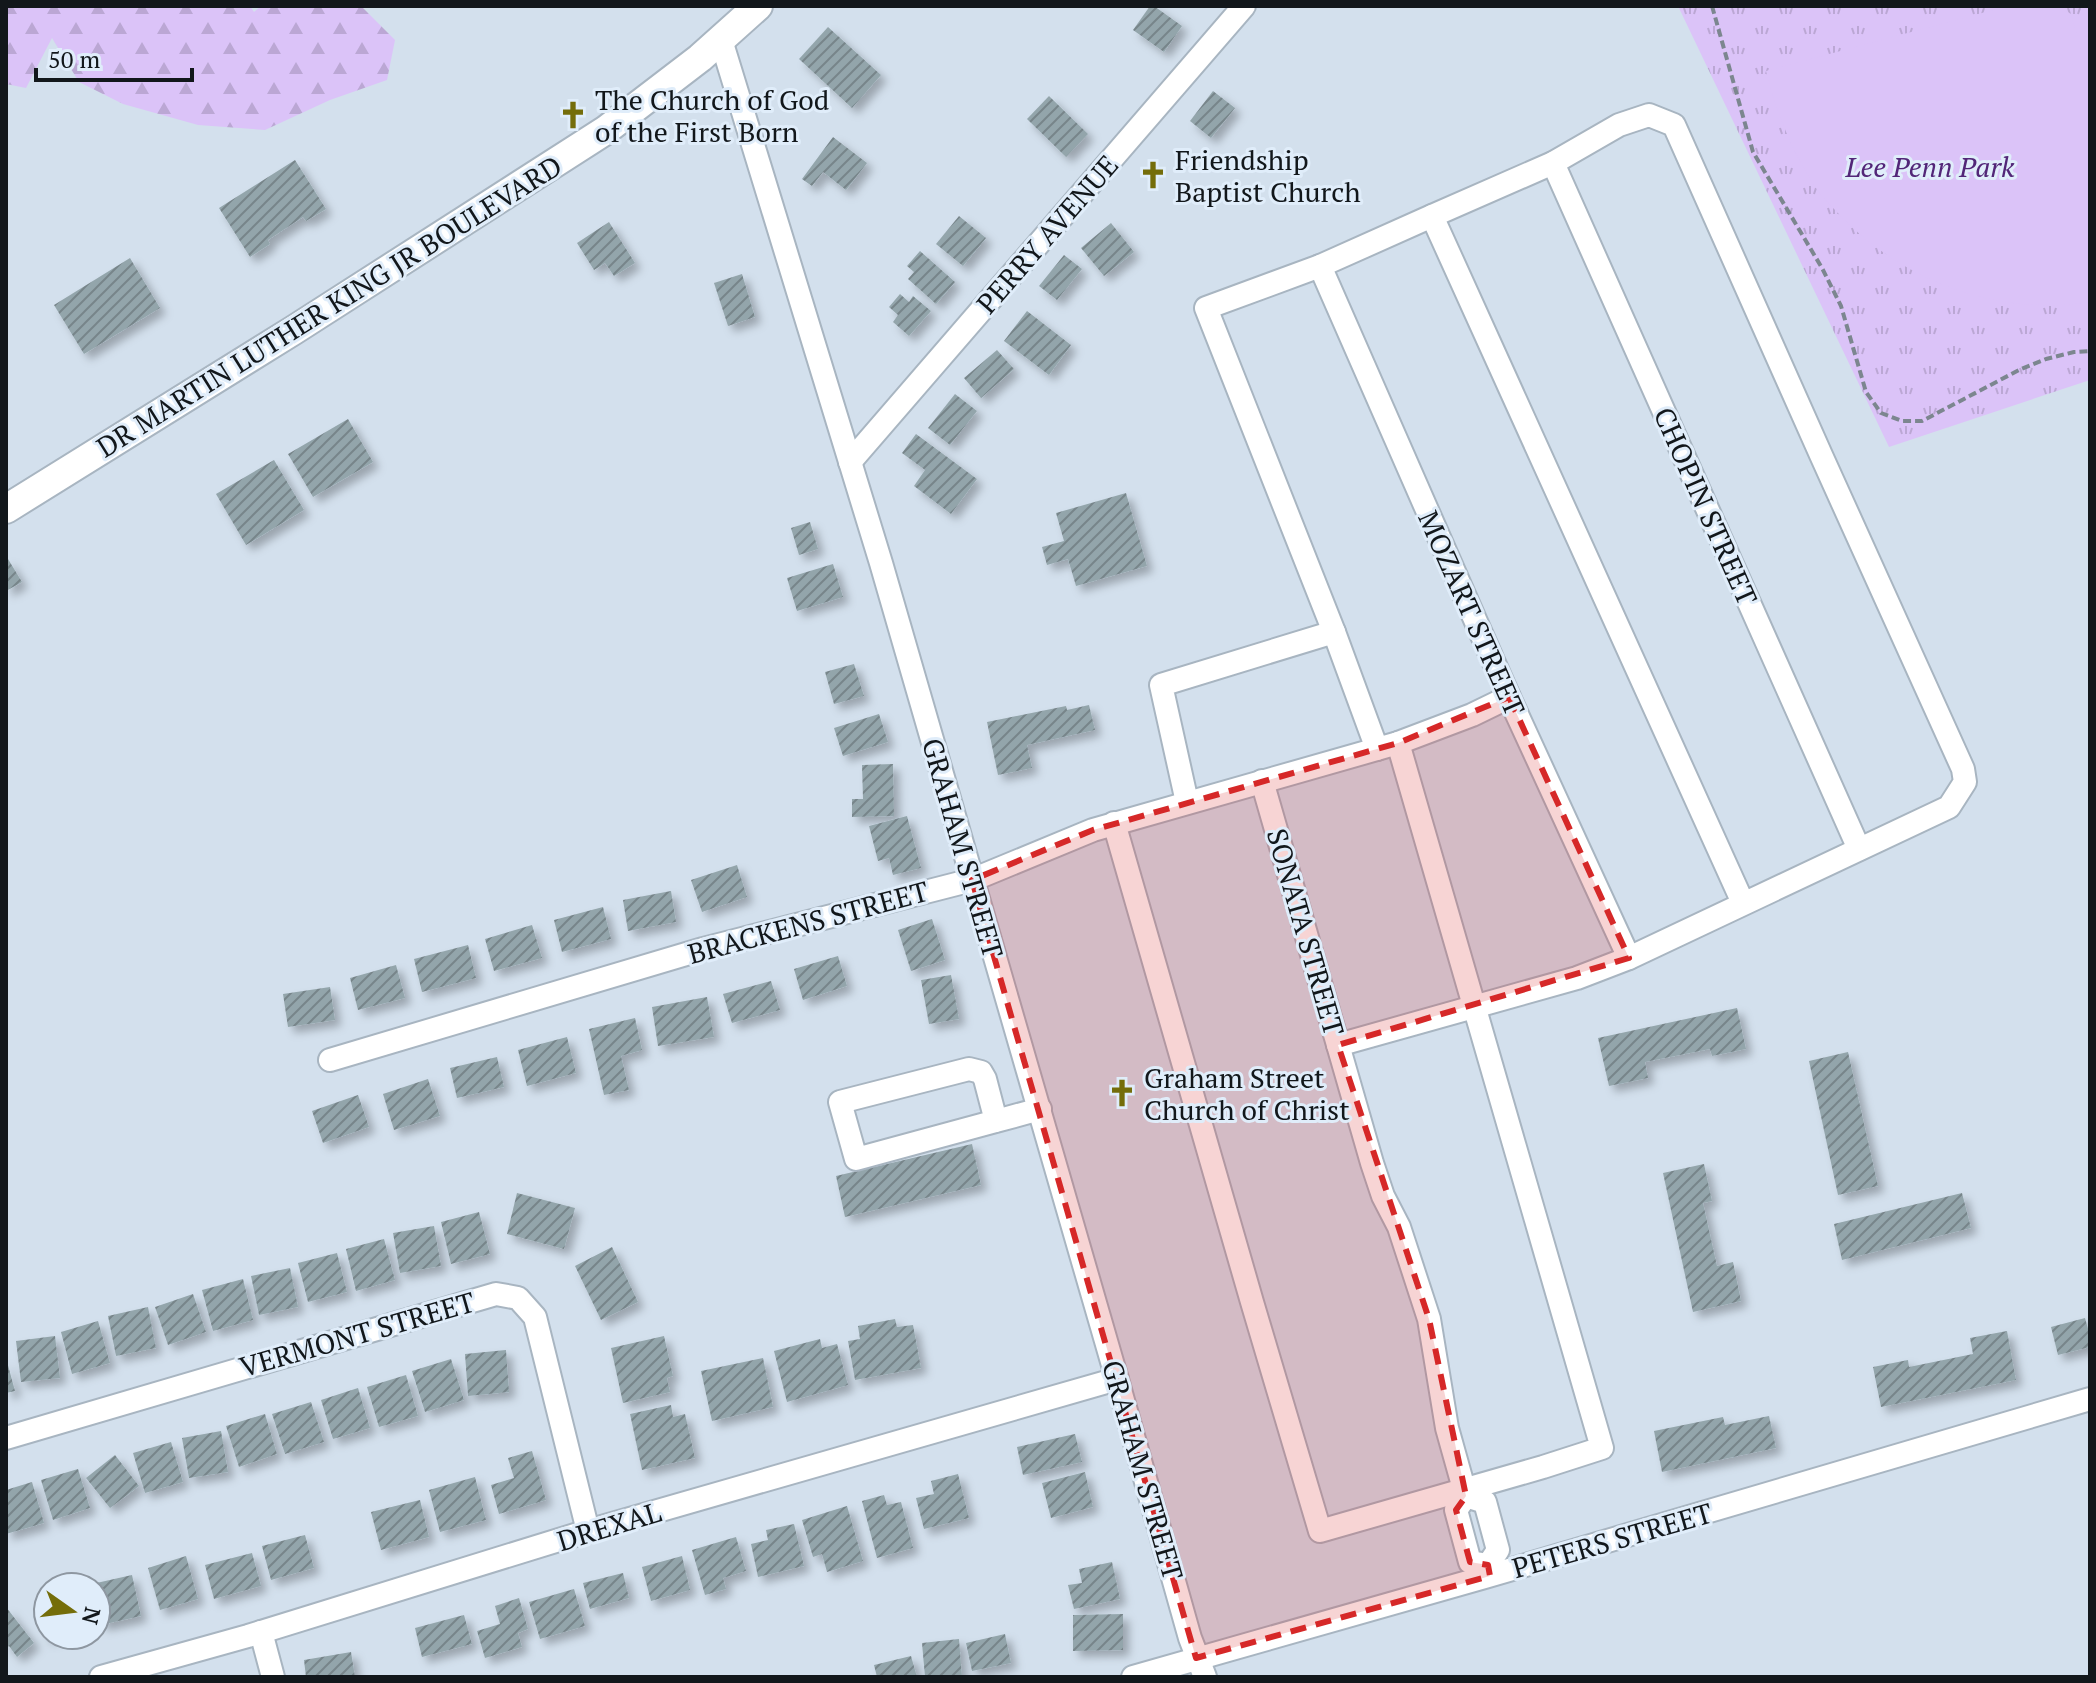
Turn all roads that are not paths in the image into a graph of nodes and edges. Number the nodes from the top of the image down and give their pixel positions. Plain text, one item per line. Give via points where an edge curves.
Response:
1 (758, 6) edge
2 (1244, 6) edge
3 (721, 40) junction
4 (1553, 163) junction
5 (1432, 216) junction
6 (1320, 266) junction
7 (850, 462) junction
8 (6, 509) edge
9 (1334, 632) junction
10 (1509, 697) junction
11 (1388, 746) junction
12 (1262, 781) junction
13 (1187, 802) junction
14 (1114, 823) junction
15 (1859, 849) junction
16 (972, 880) junction
17 (1743, 903) junction
18 (1629, 958) junction
19 (1475, 1007) junction
20 (1338, 1045) junction
21 (330, 1060) dead end
22 (1040, 1109) junction
23 (996, 1121) junction
24 (1117, 1379) junction
25 (2090, 1399) edge
26 (6, 1438) edge
27 (1465, 1493) junction
28 (588, 1531) junction
29 (1489, 1570) junction
30 (261, 1632) junction
31 (1201, 1668) edge
32 (101, 1677) edge
33 (273, 1677) edge
34 (1133, 1677) edge

1 - 3 main road, DR MARTIN LUTHER KING JR BOULEVARD
2 - 7 street, PERRY AVENUE
3 - 7 street, GRAHAM STREET
3 - 8 main road, DR MARTIN LUTHER KING JR BOULEVARD via 606,130
4 - 5 street
4 - 15 street, CHOPIN STREET
4 - 15 street via 1619,125 1649,115 1674,125 1963,769 1965,782 1949,807
5 - 6 street
5 - 17 street
6 - 9 street via 1206,308
6 - 10 street, MOZART STREET
7 - 16 street, GRAHAM STREET
9 - 11 street
9 - 13 street via 1161,685
10 - 11 street, BRACKENS STREET
10 - 18 street, MOZART STREET
11 - 12 street, BRACKENS STREET
11 - 19 street
12 - 13 street, BRACKENS STREET
12 - 20 street, SONATA STREET
13 - 14 street, BRACKENS STREET
14 - 16 street, BRACKENS STREET
14 - 27 street via 1320,1531
15 - 17 street
16 - 21 street, BRACKENS STREET via 703,949
16 - 22 street, GRAHAM STREET
17 - 18 street
18 - 19 street
19 - 20 street
19 - 27 street via 1602,1448
20 - 27 street, SONATA STREET via 1372,1163 1429,1319
22 - 23 street
22 - 24 street, GRAHAM STREET
23 - 23 street via 985,1079 969,1069 840,1102 856,1159
24 - 28 street, DREXAL
24 - 31 street, GRAHAM STREET
25 - 29 street, PETERS STREET
26 - 28 street, VERMONT STREET via 496,1294 518,1298 535,1317
27 - 29 street, SONATA STREET via 1456,1510 1470,1562
28 - 30 street, DREXAL
29 - 31 street, PETERS STREET
30 - 32 street, DREXAL
30 - 33 street
31 - 34 street, PETERS STREET

